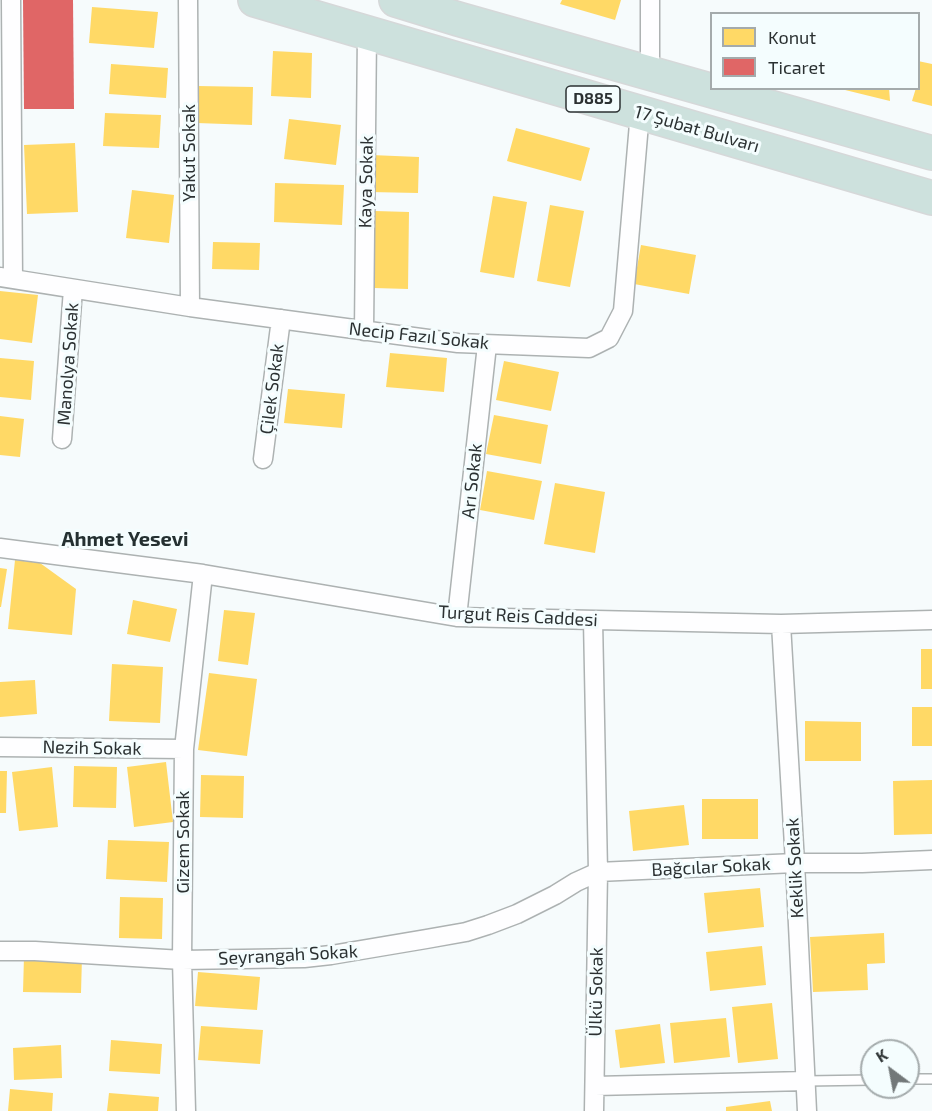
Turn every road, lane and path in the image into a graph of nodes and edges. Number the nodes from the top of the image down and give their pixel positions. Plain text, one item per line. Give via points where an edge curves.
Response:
1 (11, 0) edge
2 (188, 0) edge
3 (255, 0) edge
4 (396, 0) edge
5 (650, 0) edge
6 (367, 33) junction
7 (650, 73) junction
8 (640, 112) junction
9 (932, 153) edge
10 (932, 198) edge
11 (6, 278) edge
12 (73, 289) junction
13 (190, 307) junction
14 (281, 319) junction
15 (364, 331) junction
16 (488, 345) junction
17 (62, 439) dead end
18 (263, 459) dead end
19 (0, 548) edge
20 (203, 574) junction
21 (457, 617) junction
22 (593, 620) junction
23 (932, 620) edge
24 (781, 624) junction
25 (0, 747) edge
26 (184, 749) junction
27 (932, 860) edge
28 (795, 863) junction
29 (598, 873) junction
30 (0, 951) edge
31 (182, 960) junction
32 (860, 1080) edge
33 (806, 1081) junction
34 (595, 1086) junction
35 (186, 1111) edge
36 (594, 1111) edge
37 (807, 1111) edge

1 - 11 street
2 - 13 street, Yakut Sokak
3 - 6 highway, 17 Şubat Bulvarı / D885
4 - 7 highway, D885
5 - 7 street
6 - 8 highway, 17 Şubat Bulvarı / D885
6 - 15 street, Kaya Sokak
7 - 9 highway, D885
8 - 10 highway, 17 Şubat Bulvarı / D885
8 - 16 street, Necip Fazıl Sokak via 624,311 609,338 588,348
11 - 12 street, Necip Fazıl Sokak
12 - 13 street, Necip Fazıl Sokak
12 - 17 street, Manolya Sokak
13 - 14 street, Necip Fazıl Sokak
14 - 15 street, Necip Fazıl Sokak
14 - 18 street, Çilek Sokak
15 - 16 street, Necip Fazıl Sokak
16 - 21 street, Arı Sokak
19 - 20 street, Turgut Reis Caddesi
20 - 21 street, Turgut Reis Caddesi
20 - 26 street, Gizem Sokak
21 - 22 street, Turgut Reis Caddesi
22 - 24 street, Turgut Reis Caddesi
22 - 29 street, Ülkü Sokak
23 - 24 street, Turgut Reis Caddesi
24 - 28 street, Keklik Sokak
25 - 26 street, Nezih Sokak
26 - 31 street, Gizem Sokak
27 - 28 street, Bağcılar Sokak
28 - 29 street, Bağcılar Sokak
28 - 33 street, Keklik Sokak
29 - 31 street, Seyrangah Sokak via 517,914 466,932 331,956
29 - 34 street, Ülkü Sokak
30 - 31 street, Seyrangah Sokak
31 - 35 street, Gizem Sokak
32 - 33 lane
33 - 34 street
33 - 37 street, Keklik Sokak
34 - 36 street, Ülkü Sokak

